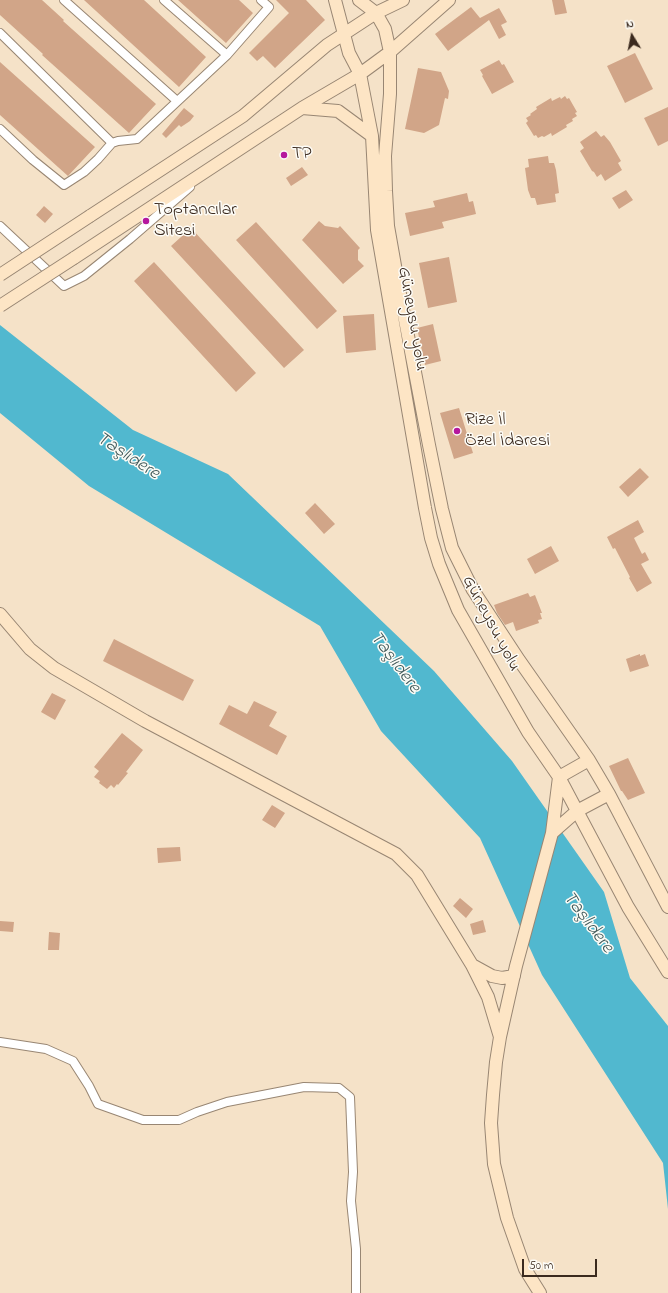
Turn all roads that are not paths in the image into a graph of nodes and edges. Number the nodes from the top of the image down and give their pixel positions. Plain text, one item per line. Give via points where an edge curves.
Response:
1 (64, 0) edge
2 (164, 0) edge
3 (261, 0) edge
4 (336, 0) edge
5 (359, 0) edge
6 (403, 0) edge
7 (449, 0) edge
8 (376, 13) junction
9 (0, 33) edge
10 (345, 34) junction
11 (390, 52) junction
12 (227, 55) junction
13 (360, 74) junction
14 (177, 102) junction
15 (302, 108) junction
16 (0, 128) edge
17 (372, 136) junction
18 (112, 143) junction
19 (221, 161) junction
20 (0, 226) edge
21 (0, 275) edge
22 (0, 306) edge
23 (0, 614) edge
24 (589, 760) junction
25 (559, 777) junction
26 (609, 794) junction
27 (577, 811) junction
28 (552, 833) junction
29 (668, 907) edge
30 (472, 965) junction
31 (515, 971) junction
32 (668, 972) edge
33 (500, 1037) junction
34 (0, 1042) edge
35 (356, 1293) edge
36 (540, 1293) edge

1 - 14 street
2 - 12 street
3 - 12 street via 269,7
4 - 10 main road, Güneysu yolu
5 - 8 main road
6 - 8 main road
7 - 11 main road
8 - 10 main road
8 - 11 main road via 385,29
9 - 18 street
10 - 13 main road, Güneysu yolu via 349,53
10 - 21 main road, bridge via 327,45 243,116
11 - 13 main road
11 - 24 main road via 390,94 385,156 388,226 429,445 452,548 473,590 518,660
12 - 14 street
13 - 15 main road
13 - 17 main road, Güneysu yolu
14 - 18 street via 137,138
15 - 17 main road via 338,111
15 - 19 main road
16 - 18 street via 64,185 84,172
17 - 25 main road, Güneysu yolu via 377,230 431,538 458,610 528,732
19 - 20 street via 84,276 64,286
19 - 22 main road, bridge
23 - 30 main road via 30,649 54,668 145,721 396,854 417,875
24 - 25 main road
24 - 26 main road
25 - 27 main road, Güneysu yolu
25 - 28 main road
26 - 27 main road
26 - 29 main road
27 - 28 main road
27 - 32 main road, Güneysu yolu via 628,907
28 - 31 main road
30 - 31 main road via 492,976 502,978
30 - 33 main road via 488,997
31 - 33 main road
33 - 36 main road via 492,1123 494,1164 507,1218 525,1269
34 - 35 street via 46,1049 73,1061 98,1104 142,1120 179,1120 227,1102 304,1088 339,1088 350,1097 353,1172 351,1201 356,1249

